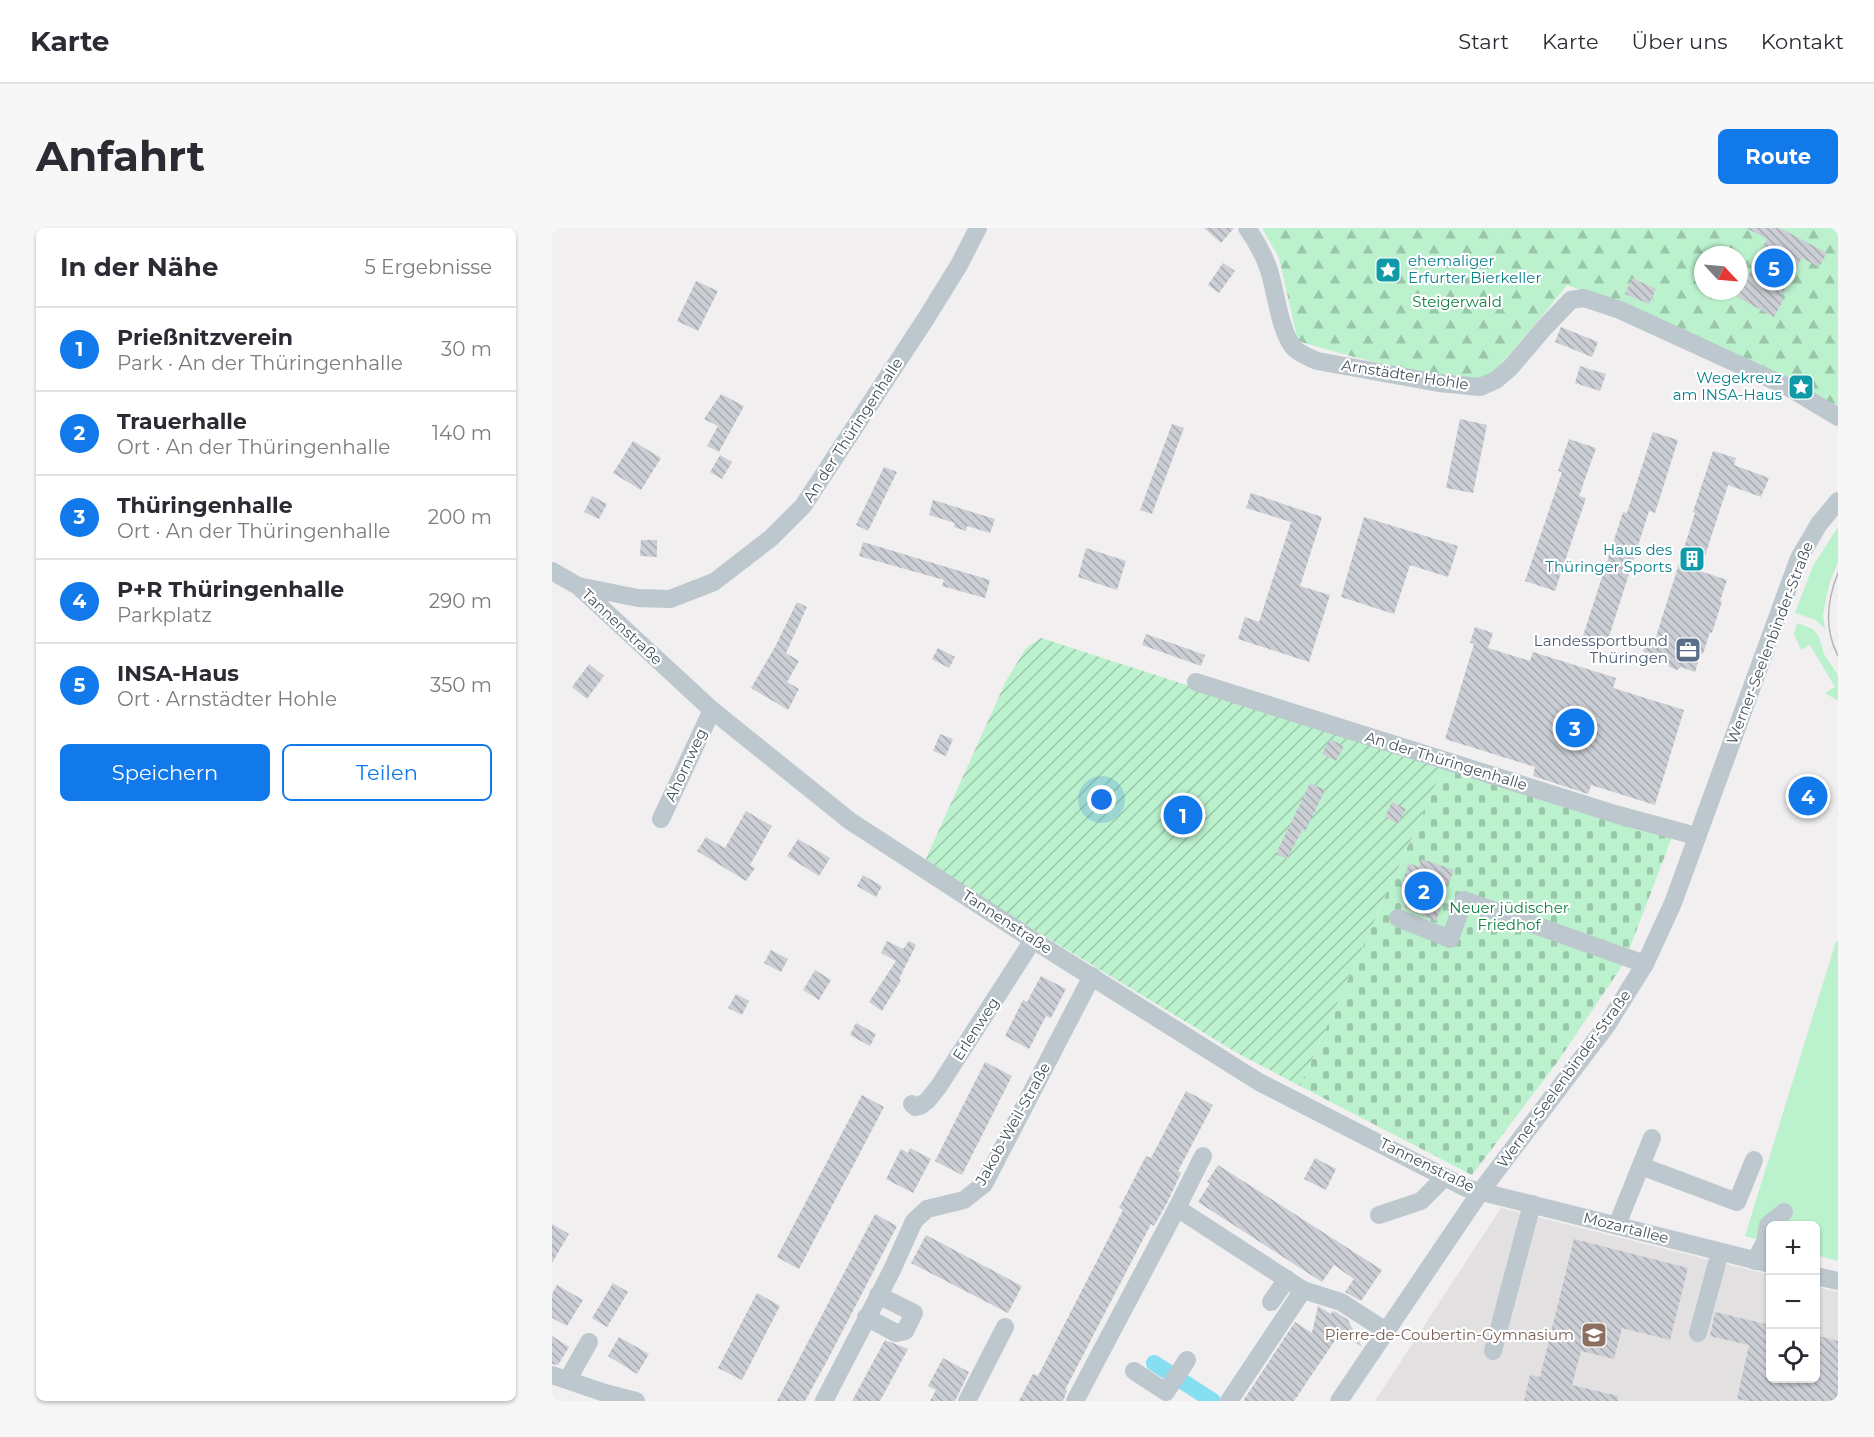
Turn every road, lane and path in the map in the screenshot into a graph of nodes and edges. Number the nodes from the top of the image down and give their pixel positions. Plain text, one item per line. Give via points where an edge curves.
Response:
1 (1247, 228) edge
2 (977, 230) edge
3 (1838, 417) edge
4 (1838, 501) edge
5 (552, 571) edge
6 (578, 586) junction
7 (1196, 682) dead end
8 (712, 710) junction
9 (661, 819) dead end
10 (1696, 836) junction
11 (1398, 918) dead end
12 (1033, 940) junction
13 (1645, 964) junction
14 (1092, 976) junction
15 (912, 1104) dead end
16 (1653, 1138) dead end
17 (1203, 1156) dead end
18 (1754, 1160) dead end
19 (1641, 1166) junction
20 (1445, 1176) junction
21 (1481, 1191) junction
22 (1532, 1204) junction
23 (1177, 1208) junction
24 (1784, 1212) dead end
25 (1379, 1215) dead end
26 (1617, 1226) junction
27 (1720, 1252) junction
28 (1763, 1262) edge
29 (1820, 1277) edge
30 (1287, 1279) junction
31 (1838, 1281) edge
32 (1303, 1290) junction
33 (878, 1295) junction
34 (1271, 1302) dead end
35 (866, 1317) junction
36 (1005, 1327) dead end
37 (1386, 1332) junction
38 (1698, 1333) dead end
39 (589, 1342) dead end
40 (1492, 1351) dead end
41 (1187, 1360) dead end
42 (1134, 1371) dead end
43 (552, 1375) edge
44 (570, 1381) junction
45 (1174, 1387) edge
46 (636, 1401) edge
47 (824, 1401) edge
48 (967, 1401) edge
49 (1076, 1401) edge
50 (1229, 1401) edge
51 (1339, 1401) edge

1 - 3 street, Arnstädter Hohle via 1269,270 1292,346 1317,361 1480,387 1510,368 1571,300 1584,298 1620,310 1788,387
2 - 6 street, An der Thüringenhalle via 925,320 803,506 771,538 714,582 670,599 638,598
4 - 10 street, Werner-Seelenbinder-Straße via 1799,558
5 - 6 street, An der Thüringenhalle
6 - 8 street, Tannenstraße
7 - 10 street, An der Thüringenhalle
8 - 9 street, Ahornweg
8 - 12 street, Tannenstraße via 850,821
10 - 13 street, Werner-Seelenbinder-Straße via 1673,903
11 - 13 street via 1450,939 1464,900
12 - 14 street, Tannenstraße
12 - 15 street, Erlenweg via 939,1086 923,1104
13 - 21 street, Werner-Seelenbinder-Straße via 1607,1025
14 - 20 street, Tannenstraße via 1259,1082
14 - 33 street, Jakob-Weil-Straße via 984,1184 964,1200 927,1209 914,1221
16 - 19 street
17 - 23 street
18 - 19 street via 1737,1202
19 - 26 street
20 - 21 street, Tannenstraße
20 - 25 street via 1421,1201
21 - 22 street, Mozartallee
21 - 37 street, Werner-Seelenbinder-Straße
22 - 26 street, Mozartallee
22 - 40 street
23 - 30 street
23 - 49 street
24 - 28 street via 1768,1225
26 - 27 street, Mozartallee
27 - 28 street, Mozartallee
27 - 38 street
29 - 31 street
30 - 32 street
30 - 34 street
32 - 37 street via 1341,1302
32 - 50 street
33 - 35 street, Jakob-Weil-Straße
33 - 35 street via 914,1313 905,1331 896,1333
35 - 47 street, Jakob-Weil-Straße
36 - 48 street
37 - 51 street, Werner-Seelenbinder-Straße
39 - 44 street
41 - 45 street
42 - 45 street
43 - 44 street
44 - 46 street

